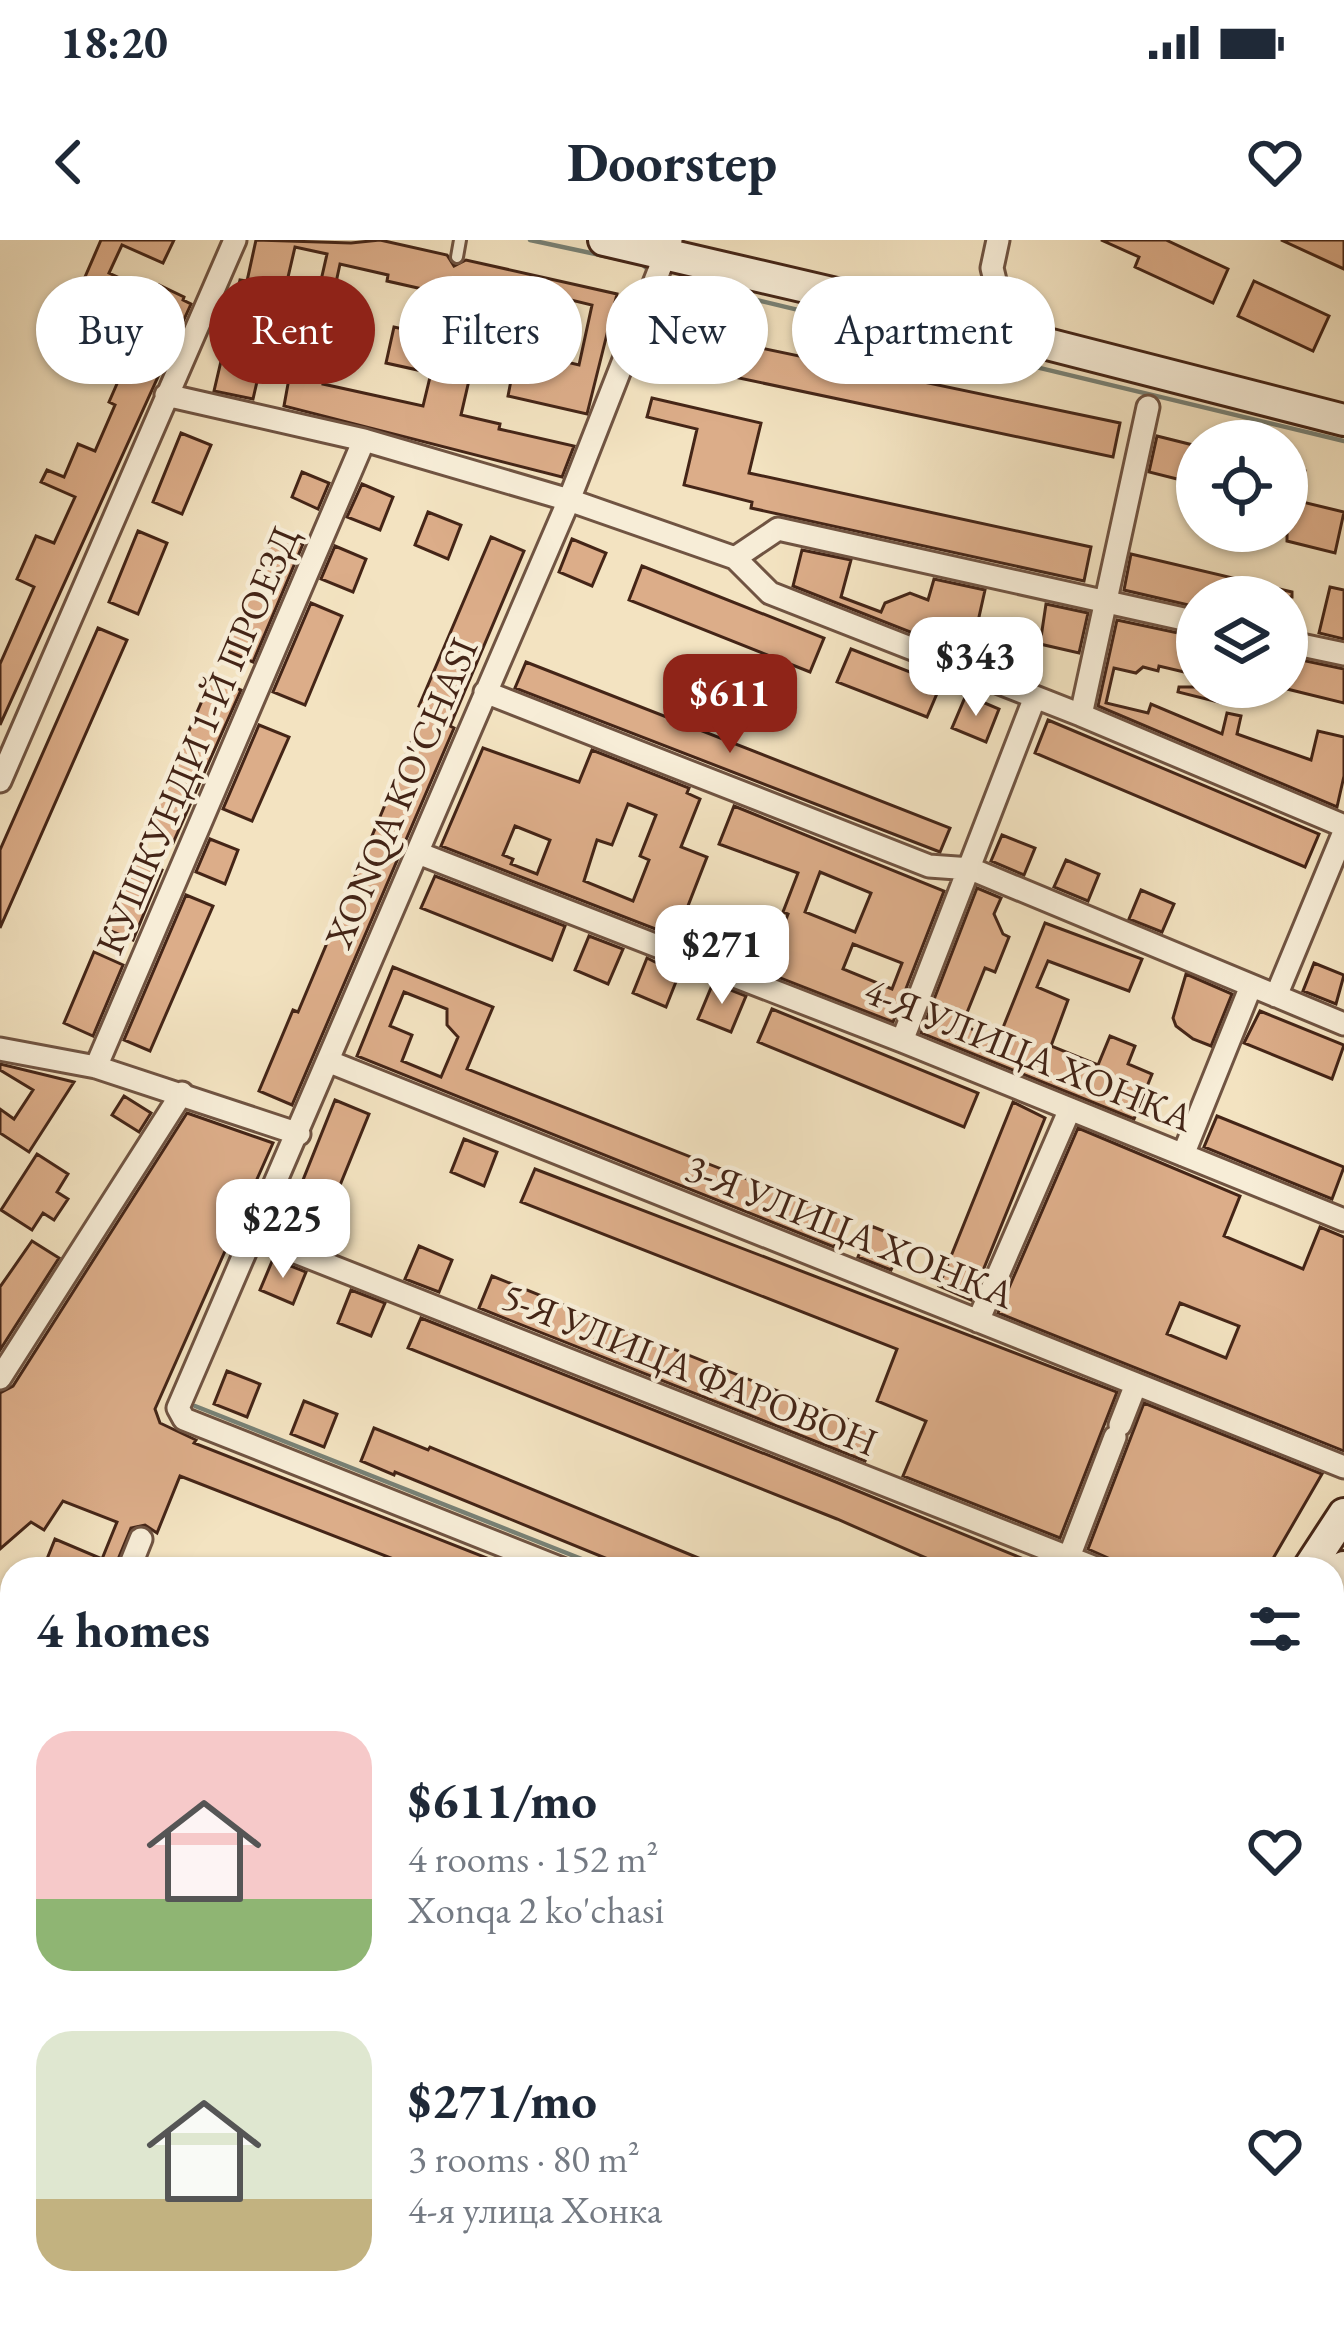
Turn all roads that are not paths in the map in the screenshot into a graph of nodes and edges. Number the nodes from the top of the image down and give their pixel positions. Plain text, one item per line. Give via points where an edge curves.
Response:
1 (235, 240) edge
2 (460, 240) edge
3 (604, 240) edge
4 (998, 240) edge
5 (669, 248) edge
6 (457, 257) dead end
7 (994, 276) edge
8 (792, 279) edge
9 (1055, 345) edge
10 (166, 395) junction
11 (1148, 407) dead end
12 (1341, 412) edge
13 (364, 440) junction
14 (569, 500) junction
15 (735, 558) junction
16 (1104, 601) junction
17 (1176, 617) edge
18 (1308, 646) edge
19 (1344, 654) edge
20 (485, 692) junction
21 (1035, 697) junction
22 (1081, 715) junction
23 (0, 781) edge
24 (1344, 829) edge
25 (418, 854) junction
26 (971, 868) junction
27 (1251, 986) junction
28 (1276, 996) junction
29 (1344, 1024) edge
30 (902, 1041) junction
31 (0, 1049) edge
32 (330, 1062) junction
33 (96, 1067) junction
34 (182, 1093) junction
35 (1070, 1109) junction
36 (299, 1134) junction
37 (1183, 1154) junction
38 (1344, 1220) edge
39 (255, 1236) junction
40 (978, 1321) junction
41 (0, 1378) edge
42 (1136, 1384) junction
43 (1344, 1467) edge
44 (1344, 1514) edge
45 (142, 1539) dead end
46 (134, 1557) edge
47 (532, 1557) edge
48 (1069, 1557) joint
49 (1316, 1557) edge

1 - 10 street
2 - 6 lane
3 - 5 street
4 - 7 street
5 - 8 street
5 - 14 street, XONQA KO'CHASI
9 - 12 street
10 - 13 street
10 - 23 street
11 - 16 street
13 - 14 street
13 - 33 street, КУШКУНДИ 1-Й ПРОЕЗД
14 - 15 street
14 - 20 street, XONQA KO'CHASI
15 - 16 street via 778,529
15 - 21 street via 770,593
16 - 17 street
16 - 22 street
18 - 19 street
20 - 25 street, XONQA KO'CHASI
20 - 26 street via 929,866
21 - 22 street
21 - 26 street
22 - 24 street
24 - 28 street
25 - 30 street, 4-Я УЛИЦА ХОНКА
25 - 32 street, XONQA KO'CHASI
26 - 27 street
26 - 30 street
27 - 28 street
27 - 37 street
28 - 29 street
30 - 35 street, 4-Я УЛИЦА ХОНКА
31 - 33 street
32 - 36 street, XONQA KO'CHASI
32 - 40 street, 3-Я УЛИЦА ХОНКА
33 - 34 street
34 - 36 street
34 - 41 street
35 - 37 street, 4-Я УЛИЦА ХОНКА
35 - 40 street
36 - 39 street, XONQA KO'CHASI
37 - 38 street, 4-Я УЛИЦА ХОНКА
39 - 47 street, XONQA KO'CHASI via 178,1415
39 - 48 street, 5-Я УЛИЦА ФАРОВОН
40 - 42 street, 3-Я УЛИЦА ХОНКА
42 - 43 street, 3-Я УЛИЦА ХОНКА
42 - 48 street
44 - 49 street
45 - 46 street

